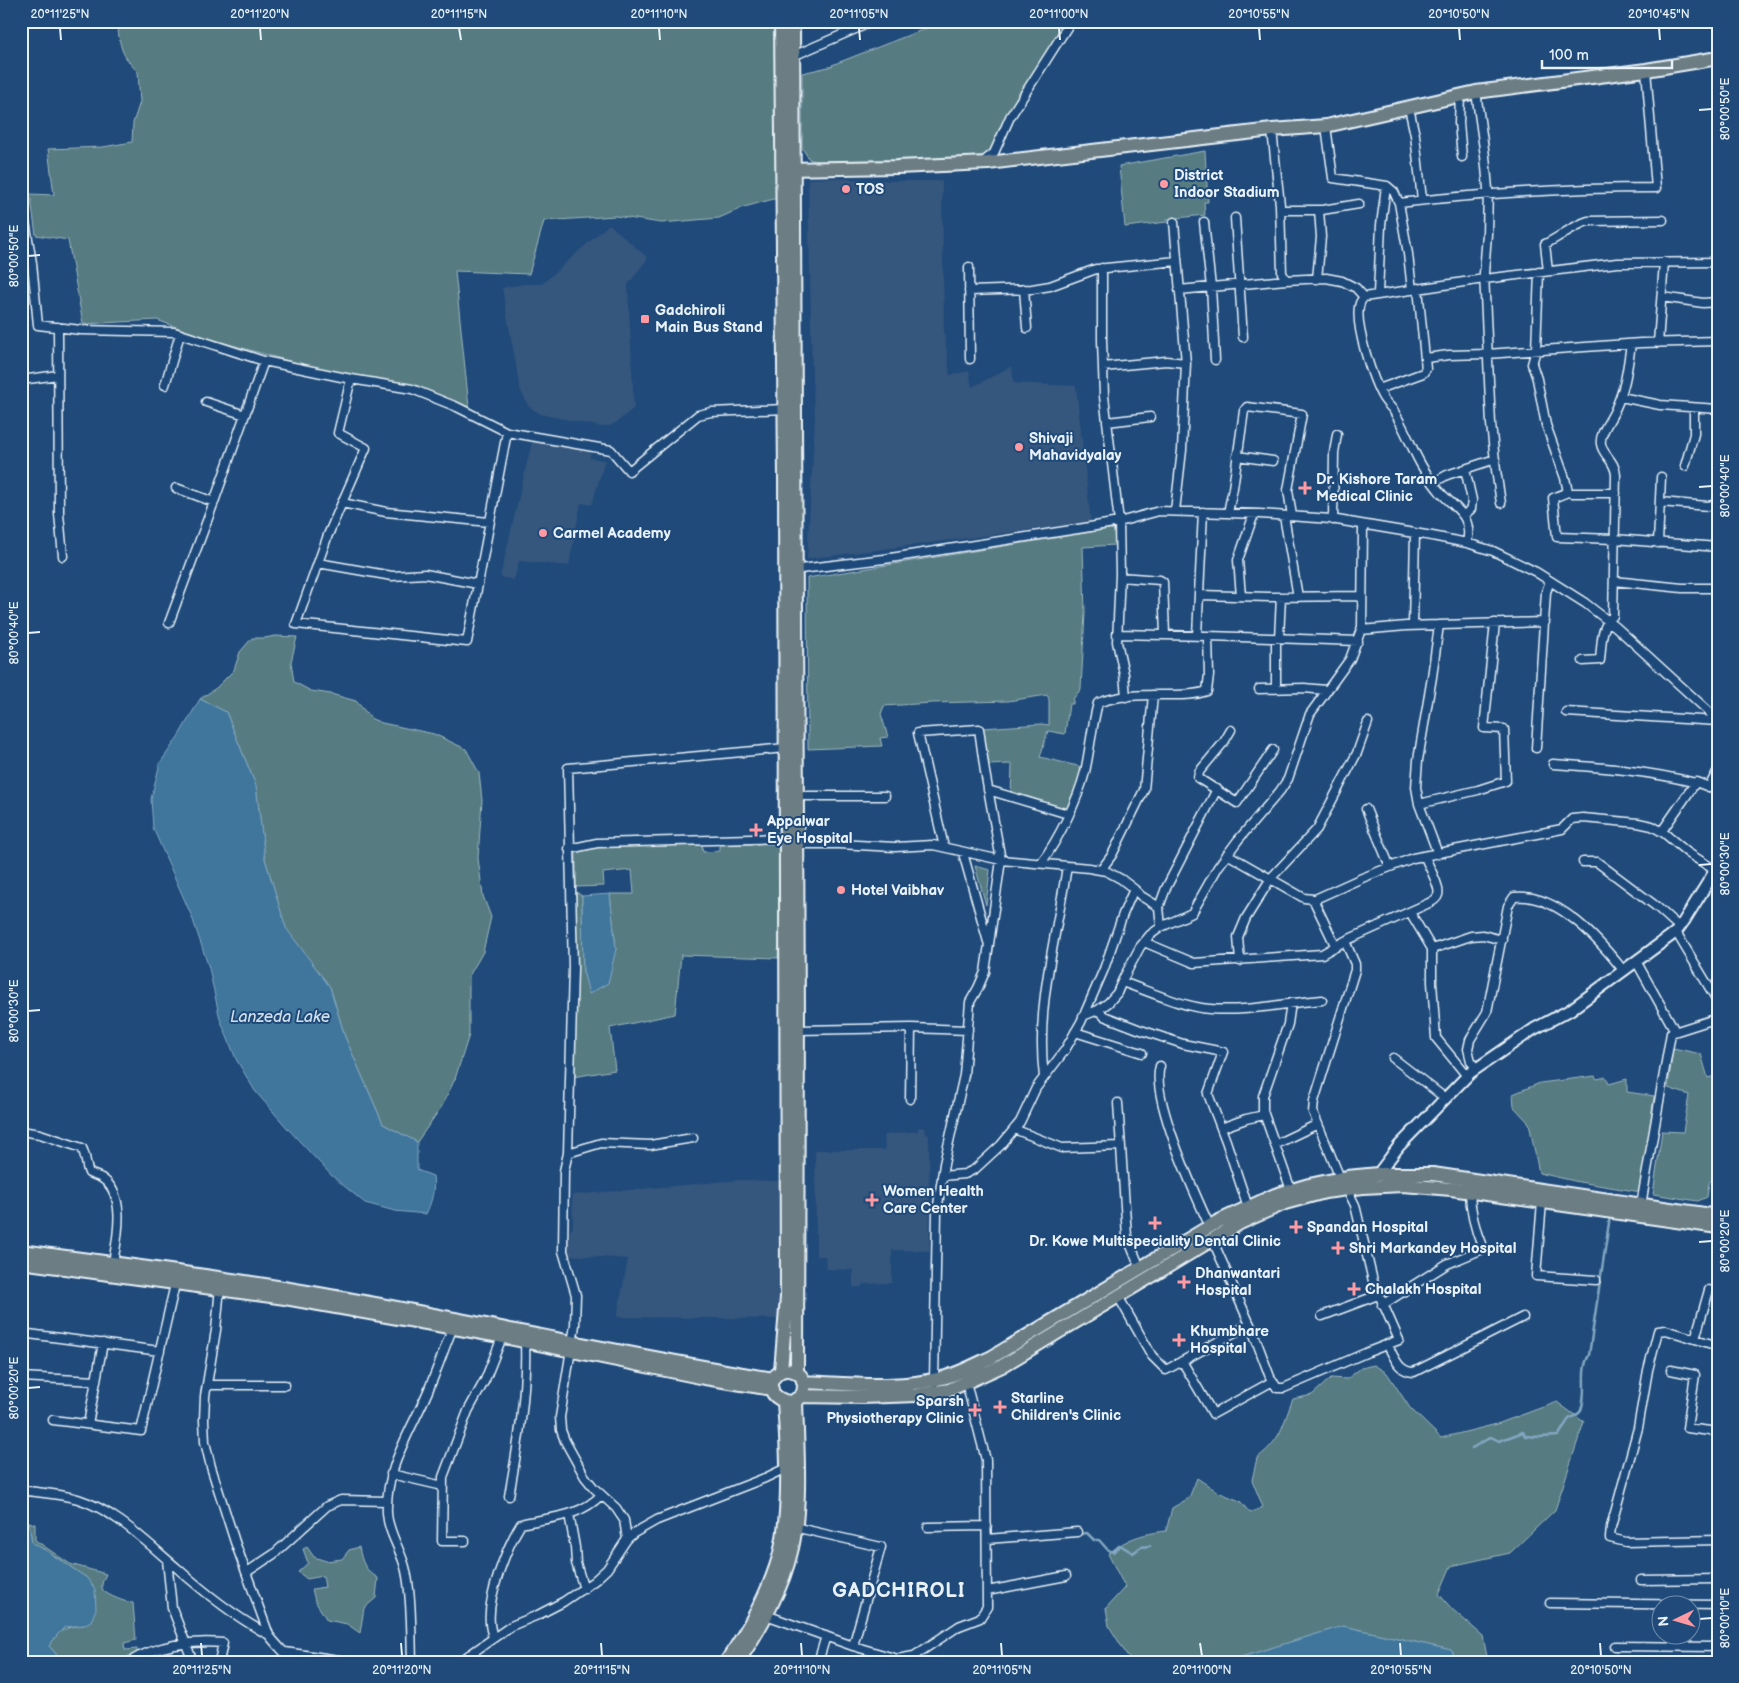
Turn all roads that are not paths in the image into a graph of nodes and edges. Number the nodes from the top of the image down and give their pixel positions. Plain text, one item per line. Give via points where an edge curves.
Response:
1 (781, 21) edge
2 (793, 21) edge
3 (874, 21) edge
4 (1071, 21) edge
5 (793, 56) junction
6 (1718, 58) edge
7 (1646, 70) junction
8 (1476, 92) junction
9 (1460, 96) junction
10 (1409, 108) junction
11 (1326, 126) junction
12 (1272, 130) junction
13 (1462, 157) dead end
14 (982, 163) junction
15 (788, 169) junction
16 (1386, 186) junction
17 (1487, 194) junction
18 (21, 197) edge
19 (1422, 200) junction
20 (1399, 203) junction
21 (1359, 204) dead end
22 (1280, 210) junction
23 (1320, 210) junction
24 (1235, 218) dead end
25 (1663, 220) dead end
26 (1174, 222) dead end
27 (1204, 222) dead end
28 (21, 259) edge
29 (1177, 261) junction
30 (1664, 262) junction
31 (1718, 262) edge
32 (32, 263) junction
33 (969, 267) dead end
34 (1102, 268) junction
35 (1548, 271) junction
36 (1539, 272) junction
37 (1317, 279) junction
38 (1484, 279) junction
39 (1286, 280) junction
40 (1239, 285) junction
41 (1211, 287) junction
42 (1024, 289) junction
43 (1415, 289) junction
44 (1179, 290) junction
45 (969, 291) junction
46 (1378, 294) junction
47 (1364, 297) junction
48 (1662, 297) junction
49 (1718, 302) edge
50 (58, 328) junction
51 (1027, 328) dead end
52 (180, 334) junction
53 (1243, 337) dead end
54 (1718, 341) edge
55 (1658, 343) junction
56 (1631, 344) junction
57 (1536, 350) junction
58 (1487, 354) junction
59 (1426, 358) junction
60 (970, 359) dead end
61 (1215, 360) dead end
62 (264, 361) junction
63 (1186, 363) junction
64 (1103, 367) junction
65 (58, 375) junction
66 (351, 379) junction
67 (21, 380) edge
68 (165, 385) dead end
69 (1379, 390) junction
70 (1621, 397) junction
71 (206, 402) dead end
72 (1694, 408) junction
73 (784, 409) junction
74 (1718, 409) edge
75 (245, 415) junction
76 (1150, 416) dead end
77 (1108, 422) junction
78 (507, 432) junction
79 (1337, 434) dead end
80 (1237, 456) junction
81 (1494, 459) junction
82 (1272, 461) dead end
83 (1685, 466) dead end
84 (1465, 469) junction
85 (1661, 477) dead end
86 (1433, 484) junction
87 (176, 488) dead end
88 (1568, 492) junction
89 (1616, 493) junction
90 (214, 502) junction
91 (1660, 502) junction
92 (342, 503) junction
93 (1501, 504) dead end
94 (1718, 504) edge
95 (1175, 511) junction
96 (1203, 512) junction
97 (1228, 513) junction
98 (1254, 514) junction
99 (1464, 515) junction
100 (1288, 516) junction
101 (1333, 520) junction
102 (490, 522) junction
103 (1119, 522) junction
104 (1363, 525) junction
105 (1415, 533) junction
106 (1614, 539) junction
107 (1468, 543) junction
108 (1658, 543) junction
109 (1718, 547) edge
110 (63, 556) dead end
111 (318, 563) junction
112 (790, 570) junction
113 (1120, 577) junction
114 (1550, 581) junction
115 (1614, 581) junction
116 (478, 584) junction
117 (1718, 588) edge
118 (1200, 595) junction
119 (1241, 596) junction
120 (1362, 596) junction
121 (1280, 597) junction
122 (1298, 597) junction
123 (1608, 620) junction
124 (1545, 622) junction
125 (1496, 623) junction
126 (169, 624) dead end
127 (1438, 625) junction
128 (1413, 626) junction
129 (1360, 630) junction
130 (1117, 634) junction
131 (1165, 635) junction
132 (1197, 635) junction
133 (1208, 636) junction
134 (1278, 638) junction
135 (1358, 641) junction
136 (1583, 661) dead end
137 (1276, 688) junction
138 (1259, 689) dead end
139 (1326, 690) junction
140 (1152, 695) junction
141 (1126, 697) junction
142 (1566, 712) dead end
143 (1718, 721) edge
144 (1368, 722) dead end
145 (1231, 730) dead end
146 (786, 748) junction
147 (1536, 748) dead end
148 (1273, 750) dead end
149 (1553, 764) dead end
150 (1718, 770) edge
151 (1696, 782) junction
152 (1217, 789) junction
153 (988, 790) junction
154 (796, 796) junction
155 (886, 796) dead end
156 (1419, 804) junction
157 (1366, 809) dead end
158 (1068, 814) junction
159 (1662, 831) junction
160 (791, 841) junction
161 (944, 847) junction
162 (569, 849) junction
163 (963, 853) junction
164 (1227, 854) junction
165 (1438, 854) junction
166 (1424, 856) junction
167 (1001, 860) junction
168 (1583, 862) dead end
169 (1042, 863) junction
170 (1067, 866) junction
171 (1390, 867) junction
172 (1716, 868) edge
173 (1101, 870) junction
174 (1271, 878) junction
175 (1134, 889) junction
176 (1313, 900) junction
177 (1159, 907) junction
178 (1410, 912) junction
179 (1161, 927) junction
180 (1678, 929) junction
181 (1502, 940) junction
182 (1345, 941) junction
183 (1144, 942) junction
184 (988, 944) junction
185 (1336, 947) junction
186 (1432, 950) junction
187 (1240, 961) junction
188 (1636, 961) junction
189 (1624, 970) junction
190 (1122, 982) junction
191 (1322, 1000) dead end
192 (1718, 1002) edge
193 (1291, 1003) junction
194 (1098, 1010) junction
195 (1084, 1016) junction
196 (1718, 1018) edge
197 (911, 1028) junction
198 (798, 1030) junction
199 (968, 1030) junction
200 (1675, 1031) junction
201 (1075, 1032) junction
202 (1142, 1053) dead end
203 (1393, 1058) dead end
204 (1160, 1066) dead end
205 (1472, 1073) junction
206 (1044, 1077) junction
207 (1445, 1098) junction
208 (910, 1099) dead end
209 (1118, 1103) dead end
210 (1264, 1115) junction
211 (1318, 1124) junction
212 (1221, 1128) junction
213 (1014, 1129) junction
214 (21, 1132) edge
215 (693, 1138) dead end
216 (1276, 1144) junction
217 (1120, 1146) junction
218 (568, 1153) junction
219 (1378, 1174) junction
220 (942, 1176) junction
221 (1343, 1184) junction
222 (1291, 1190) junction
223 (1470, 1191) junction
224 (1542, 1202) junction
225 (1641, 1205) junction
226 (1248, 1207) junction
227 (1718, 1216) edge
228 (1718, 1227) edge
229 (1211, 1233) junction
230 (21, 1251) edge
231 (21, 1262) edge
232 (113, 1263) junction
233 (1140, 1268) junction
234 (176, 1278) junction
235 (1596, 1280) dead end
236 (221, 1284) junction
237 (1709, 1290) dead end
238 (1118, 1296) junction
239 (1378, 1296) junction
240 (1382, 1305) junction
241 (1322, 1316) dead end
242 (1523, 1317) dead end
243 (1250, 1324) junction
244 (453, 1327) junction
245 (504, 1332) junction
246 (21, 1333) edge
247 (1695, 1339) junction
248 (525, 1341) junction
249 (103, 1343) junction
250 (1388, 1344) junction
251 (571, 1346) junction
252 (1718, 1346) edge
253 (160, 1351) junction
254 (1182, 1361) junction
255 (1671, 1370) dead end
256 (21, 1377) edge
257 (800, 1377) junction
258 (775, 1380) junction
259 (96, 1381) junction
260 (966, 1382) junction
261 (1273, 1382) junction
262 (207, 1385) junction
263 (285, 1385) dead end
264 (934, 1386) junction
265 (794, 1399) junction
266 (54, 1420) dead end
267 (88, 1424) junction
268 (1718, 1432) edge
269 (786, 1468) junction
270 (391, 1474) junction
271 (443, 1486) junction
272 (21, 1490) edge
273 (601, 1495) junction
274 (508, 1496) dead end
275 (387, 1501) junction
276 (569, 1514) junction
277 (987, 1526) junction
278 (790, 1527) junction
279 (928, 1527) dead end
280 (1077, 1532) dead end
281 (627, 1539) junction
282 (987, 1540) junction
283 (1718, 1540) edge
284 (464, 1541) dead end
285 (167, 1560) junction
286 (247, 1572) junction
287 (1066, 1576) dead end
288 (1718, 1579) edge
289 (1641, 1580) dead end
290 (584, 1589) junction
291 (987, 1591) junction
292 (1550, 1603) dead end
293 (1718, 1605) edge
294 (766, 1615) junction
295 (269, 1634) junction
296 (826, 1636) junction
297 (493, 1638) junction
298 (185, 1643) junction
299 (853, 1646) junction
300 (1615, 1646) dead end
301 (1718, 1647) edge
302 (285, 1652) junction
303 (469, 1656) junction
304 (897, 1659) junction
305 (131, 1661) edge
306 (193, 1662) edge
307 (218, 1662) edge
308 (292, 1662) edge
309 (352, 1662) edge
310 (412, 1662) edge
311 (458, 1662) edge
312 (483, 1662) edge
313 (726, 1662) edge
314 (738, 1662) edge
315 (818, 1662) edge
316 (907, 1662) edge

1 - 15 main road
2 - 5 main road
3 - 5 street
4 - 14 street via 1010,117 994,153
5 - 15 main road
6 - 7 main road
7 - 8 main road
7 - 17 street via 1656,188
8 - 9 main road
8 - 17 street
9 - 10 main road
9 - 13 street
10 - 11 main road
10 - 19 street
11 - 12 main road
11 - 16 street via 1333,178
12 - 14 main road
12 - 22 street
14 - 15 main road
15 - 73 main road
15 - 112 main road
16 - 20 street via 1394,192
16 - 46 street
17 - 19 street
17 - 38 street
18 - 32 street
19 - 20 street
20 - 43 street
21 - 23 street
22 - 23 street
22 - 39 street via 1282,273
23 - 37 street
24 - 40 street
25 - 35 street via 1588,221 1576,225 1545,244
26 - 29 street
27 - 41 street
28 - 32 street
29 - 34 street
29 - 44 street
30 - 31 street
30 - 35 street via 1617,263
30 - 48 street
32 - 50 street via 38,325
33 - 45 street
34 - 42 street via 1050,286
34 - 64 street
35 - 36 street
36 - 38 street
36 - 57 street
37 - 39 street
37 - 47 street via 1342,281 1356,288
38 - 43 street
38 - 58 street
39 - 40 street
40 - 41 street
40 - 53 street
41 - 44 street
41 - 61 street
42 - 45 street
42 - 51 street
43 - 46 street
43 - 59 street
44 - 63 street
45 - 60 street
46 - 47 street
47 - 69 street via 1359,315 1364,351
48 - 49 street
48 - 55 street
50 - 52 street
50 - 65 street
52 - 62 street
52 - 68 street
54 - 55 street
55 - 56 street
56 - 57 street
56 - 70 street
57 - 58 street
57 - 88 street via 1532,364 1542,411
58 - 59 street
58 - 81 street
59 - 69 street via 1423,373
62 - 66 street
62 - 75 street
63 - 64 street via 1166,361
63 - 95 street
64 - 77 street
65 - 67 street
65 - 110 street via 59,514
66 - 78 street via 412,389
66 - 92 street via 338,433 366,448
69 - 86 street
70 - 72 street
70 - 89 street via 1601,444 1615,466
71 - 75 street
72 - 74 street
72 - 83 street via 1694,434
73 - 78 street via 698,415 629,471 611,450
73 - 112 main road
75 - 90 street
76 - 77 street
77 - 103 street
78 - 102 street
79 - 101 street
80 - 82 street
80 - 97 street
80 - 100 street via 1247,407 1302,414 1288,490
81 - 84 street
81 - 93 street
84 - 86 street
84 - 99 street via 1472,500 1471,509
85 - 91 street
86 - 99 street
87 - 90 street
88 - 89 street
88 - 106 street via 1553,498 1557,537
89 - 106 street
90 - 126 street
91 - 94 street
91 - 108 street
92 - 102 street via 386,512
92 - 111 street
95 - 96 street
95 - 103 street via 1159,511
96 - 97 street
96 - 118 street
97 - 98 street
98 - 100 street
98 - 119 street via 1238,560
99 - 107 street via 1470,532
100 - 101 street
100 - 122 street
101 - 104 street
102 - 116 street
103 - 112 street via 884,559
103 - 113 street
104 - 105 street
104 - 120 street
105 - 107 street
105 - 128 street
106 - 108 street
106 - 115 street
107 - 114 street via 1493,551
108 - 109 street
111 - 116 street via 392,576 424,574
111 - 116 street via 296,624 467,642
112 - 146 main road
112 - 154 main road
113 - 130 street
113 - 131 street via 1164,582
114 - 123 street
114 - 124 street via 1546,592
115 - 117 street
115 - 123 street via 1614,616
118 - 119 street
118 - 132 street
119 - 121 street
120 - 122 street
120 - 129 street
121 - 122 street
121 - 134 street
123 - 136 street via 1603,631 1600,660
123 - 143 street
124 - 125 street
124 - 147 street
125 - 127 street
125 - 156 street via 1484,728 1504,729 1506,781
127 - 128 street
127 - 156 street via 1418,760 1416,787
128 - 129 street
129 - 135 street
130 - 131 street
130 - 141 street
131 - 132 street
132 - 133 street
133 - 134 street
133 - 140 street via 1207,691 1188,695
134 - 135 street
134 - 137 street
135 - 139 street via 1350,659
137 - 138 street
137 - 139 street
139 - 164 street via 1310,714 1288,779
140 - 141 street
140 - 173 street via 1144,790 1112,855
141 - 158 street via 1098,702 1085,770
142 - 143 street
144 - 174 street via 1358,753 1317,829
145 - 152 street via 1199,772 1198,778
146 - 160 main road
146 - 162 street via 568,768
148 - 152 street via 1237,803
149 - 151 street
150 - 151 street via 1709,787
151 - 159 street
152 - 177 street
153 - 158 street
153 - 161 street via 979,728 918,733
153 - 167 street
154 - 155 street
154 - 160 main road
156 - 165 street
157 - 171 street
158 - 169 street
159 - 165 street via 1638,822 1583,818 1572,820 1562,829
159 - 172 street via 1688,853
160 - 161 street
160 - 162 street via 597,843
160 - 198 main road
160 - 258 main road via 787,1297
161 - 163 street
162 - 218 street via 573,968
163 - 167 street
163 - 184 street
164 - 174 street
164 - 179 street via 1192,913
165 - 166 street
166 - 171 street
166 - 178 street via 1438,898
167 - 169 street
167 - 184 street
168 - 180 street via 1597,862 1657,906
169 - 170 street
170 - 173 street
170 - 206 street via 1041,1024
171 - 176 street
172 - 180 street
173 - 175 street
174 - 176 street
174 - 187 street via 1238,937
175 - 177 street
175 - 195 street
176 - 185 street
177 - 179 street
178 - 182 street
178 - 186 street
179 - 183 street
180 - 188 street
180 - 192 street
181 - 186 street via 1484,935 1471,936
181 - 189 street via 1508,906 1514,897 1523,896 1550,904 1578,922
181 - 205 street via 1487,1012 1470,1040 1468,1049
182 - 185 street
182 - 211 street via 1355,970 1314,1101 1313,1112
183 - 187 street via 1194,963
183 - 190 street
184 - 199 street via 985,972 970,1002
185 - 187 street via 1322,954
186 - 205 street via 1436,1038
188 - 189 street
188 - 200 street
189 - 205 street via 1570,1010 1534,1029
190 - 193 street via 1211,1009
190 - 194 street via 1117,994
191 - 193 street
193 - 210 street via 1288,1024 1263,1096
194 - 195 street
194 - 212 street via 1104,1016 1138,1029 1183,1044 1223,1052 1208,1094
195 - 201 street
196 - 200 street
197 - 198 street
197 - 199 street
197 - 208 street
198 - 257 main road
199 - 220 street via 964,1075
200 - 225 street via 1671,1033
201 - 202 street
201 - 206 street
203 - 207 street
204 - 229 street via 1158,1086 1170,1131
205 - 207 street
206 - 213 street
207 - 219 street via 1399,1146
209 - 217 street
210 - 212 street
210 - 216 street
211 - 216 street
211 - 221 street
212 - 226 street
213 - 217 street via 1062,1148
213 - 220 street via 975,1169 965,1174
214 - 232 street via 40,1134 82,1148 89,1173 102,1178 113,1189 119,1229
215 - 218 street via 650,1145 601,1143
216 - 222 street
217 - 233 street via 1127,1236
218 - 251 street via 564,1172 563,1251 576,1295
219 - 221 main road
219 - 225 main road via 1433,1174
220 - 264 street via 937,1212
221 - 222 main road
221 - 223 main road
221 - 229 main road
221 - 239 street via 1355,1205
222 - 226 main road
223 - 224 main road
223 - 240 street via 1474,1226 1483,1249 1447,1264
224 - 228 main road
224 - 235 street via 1536,1276
225 - 227 main road
226 - 229 main road
229 - 233 main road
229 - 238 main road
229 - 243 street
230 - 232 main road
231 - 234 main road
232 - 234 main road
233 - 264 main road via 992,1357
234 - 236 main road
234 - 253 street
236 - 244 main road
236 - 245 main road via 312,1292
236 - 262 street
237 - 247 street
238 - 254 street via 1152,1356 1166,1370
238 - 260 main road via 1002,1366
239 - 240 street
239 - 241 street
240 - 250 street via 1399,1340
242 - 250 street via 1414,1372 1401,1369
243 - 254 street
243 - 261 street
244 - 245 main road
244 - 270 street
245 - 248 main road
245 - 251 main road
245 - 271 street via 455,1443
246 - 249 street
247 - 252 street
247 - 283 street via 1666,1330 1658,1331 1610,1538 1626,1542
248 - 251 main road
248 - 274 street via 526,1370
249 - 253 street
249 - 259 street
250 - 261 street via 1284,1388 1277,1388
251 - 258 main road via 706,1378
251 - 273 street via 560,1417 561,1430 585,1477
253 - 267 street via 141,1431
254 - 261 street via 1213,1414
255 - 268 street via 1695,1375 1687,1428
256 - 259 street
257 - 258 main road via 786,1370
257 - 264 main road via 875,1386 918,1383
257 - 265 main road via 803,1392
258 - 265 main road via 778,1399
259 - 267 street
260 - 264 main road via 949,1390
260 - 277 street via 986,1460
262 - 263 street
262 - 286 street via 205,1442
264 - 265 main road via 917,1395
265 - 269 main road
265 - 278 main road via 797,1513
266 - 267 street
269 - 278 main road
269 - 281 street via 657,1520
270 - 271 street
270 - 275 street
271 - 284 street via 442,1541
272 - 285 street via 77,1499 98,1508 120,1521
273 - 276 street
273 - 281 street via 624,1520
275 - 286 street via 341,1500 327,1506 274,1554
275 - 310 street via 389,1525 406,1568
276 - 290 street via 576,1563
276 - 297 street via 521,1524 493,1594 490,1624
277 - 279 street
277 - 282 street
278 - 294 main road via 792,1548
278 - 299 street via 880,1547
278 - 313 main road via 768,1591
280 - 282 street
281 - 290 street via 607,1569
282 - 291 street
285 - 295 street via 218,1602
285 - 298 street via 172,1608
286 - 295 street
287 - 291 street
288 - 289 street
290 - 297 street via 538,1616 510,1626
291 - 304 street via 987,1607 980,1618 959,1626 914,1656
292 - 293 street
294 - 296 street
294 - 314 main road
295 - 302 street via 277,1647
296 - 299 street
296 - 315 street
297 - 303 street
298 - 305 street
298 - 306 street
298 - 307 street via 223,1643
299 - 304 street
300 - 301 street
302 - 308 street
302 - 309 street
303 - 311 street
303 - 312 street
304 - 316 street

